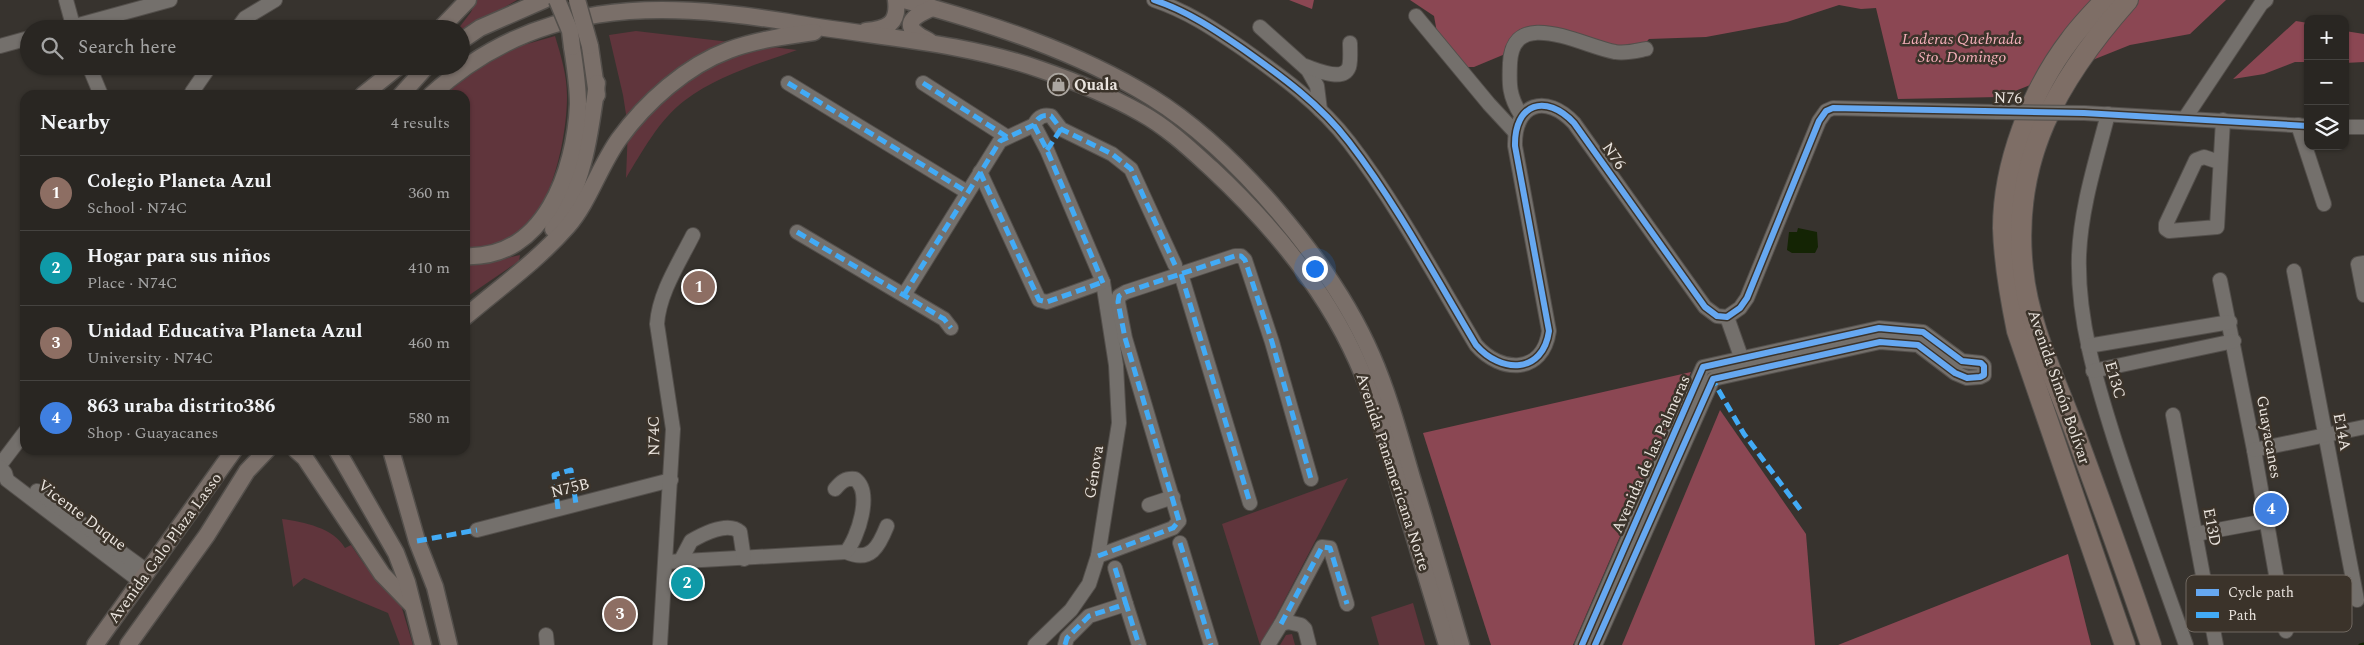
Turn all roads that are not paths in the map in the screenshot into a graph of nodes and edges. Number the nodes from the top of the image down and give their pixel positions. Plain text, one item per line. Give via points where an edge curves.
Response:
1 (66, 0) edge
2 (170, 0) edge
3 (276, 0) edge
4 (468, 0) edge
5 (544, 0) edge
6 (557, 0) edge
7 (577, 0) edge
8 (896, 0) edge
9 (904, 0) edge
10 (1154, 0) edge
11 (2105, 0) edge
12 (2128, 0) edge
13 (2266, 0) edge
14 (932, 8) junction
15 (1416, 16) dead end
16 (69, 20) edge
17 (99, 20) edge
18 (244, 20) edge
19 (449, 20) edge
20 (1260, 28) dead end
21 (831, 30) junction
22 (854, 32) junction
23 (470, 34) edge
24 (20, 40) edge
25 (1350, 43) dead end
26 (938, 45) junction
27 (0, 46) edge
28 (1646, 49) dead end
29 (470, 61) edge
30 (1305, 66) junction
31 (93, 75) edge
32 (204, 75) edge
33 (388, 75) edge
34 (391, 75) edge
35 (419, 75) edge
36 (454, 75) edge
37 (597, 83) junction
38 (788, 83) dead end
39 (923, 83) dead end
40 (99, 90) edge
41 (193, 90) edge
42 (369, 90) edge
43 (377, 90) edge
44 (405, 90) edge
45 (438, 90) edge
46 (1320, 110) junction
47 (2108, 114) junction
48 (1521, 115) junction
49 (2185, 118) junction
50 (2224, 120) junction
51 (1034, 125) junction
52 (2303, 126) edge
53 (2349, 127) edge
54 (2364, 127) edge
55 (1061, 130) junction
56 (1514, 131) junction
57 (1007, 137) junction
58 (1047, 150) junction
59 (2219, 162) junction
60 (980, 172) junction
61 (596, 176) junction
62 (967, 192) junction
63 (2324, 204) dead end
64 (797, 232) dead end
65 (693, 236) dead end
66 (470, 256) edge
67 (2364, 263) edge
68 (1178, 270) junction
69 (2294, 271) dead end
70 (2220, 280) dead end
71 (1103, 282) junction
72 (904, 295) junction
73 (2364, 295) edge
74 (470, 301) edge
75 (470, 313) edge
76 (1727, 317) junction
77 (2230, 322) junction
78 (951, 328) dead end
79 (2234, 341) junction
80 (2088, 346) junction
81 (1744, 366) junction
82 (2093, 371) junction
83 (2173, 415) dead end
84 (2364, 427) edge
85 (2325, 435) junction
86 (20, 440) edge
87 (2254, 450) junction
88 (230, 455) edge
89 (265, 455) edge
90 (302, 455) edge
91 (340, 455) edge
92 (391, 455) edge
93 (2, 468) edge
94 (671, 480) junction
95 (1311, 480) dead end
96 (835, 489) dead end
97 (1173, 497) junction
98 (1250, 503) dead end
99 (1149, 504) dead end
100 (2266, 520) junction
101 (886, 526) dead end
102 (477, 530) dead end
103 (2196, 534) junction
104 (1180, 544) dead end
105 (846, 552) junction
106 (1098, 556) junction
107 (744, 558) junction
108 (666, 562) junction
109 (680, 562) junction
110 (1114, 568) dead end
111 (2203, 575) edge
112 (2276, 575) edge
113 (144, 577) junction
114 (2357, 600) dead end
115 (1126, 604) junction
116 (1348, 604) dead end
117 (413, 606) junction
118 (1281, 624) junction
119 (2214, 632) edge
120 (95, 645) edge
121 (128, 645) edge
122 (424, 645) edge
123 (449, 645) edge
124 (660, 645) edge
125 (1035, 645) edge
126 (1065, 645) edge
127 (1139, 645) edge
128 (1211, 645) edge
129 (1268, 645) edge
130 (1309, 645) edge
131 (1447, 645) edge
132 (1461, 645) edge
133 (1582, 645) edge
134 (1595, 645) edge
135 (2125, 645) edge
136 (2151, 645) edge
137 (2186, 645) edge
138 (2216, 645) edge

1 - 16 street
2 - 17 street
3 - 18 street
4 - 19 main road
5 - 23 main road
6 - 66 main road, bridge via 570,31 578,90 574,142 563,181 548,211 524,239 492,254
7 - 37 main road, bridge
8 - 22 main road via 897,14 891,23 876,30
9 - 14 main road, Avenida Panamericana Norte
10 - 46 street via 1200,19 1277,73
11 - 135 highway, Avenida Simón Bolívar via 2069,41 2036,98 2014,152 2003,229 2017,330
12 - 136 highway, Avenida Simón Bolívar via 2083,54 2054,101 2027,172 2021,228 2023,270 2038,332
13 - 49 street
14 - 26 main road via 916,15 911,28
14 - 132 main road, Avenida Panamericana Norte via 1023,37 1104,72 1152,98 1193,127 1279,213 1336,288 1372,355 1390,402
15 - 56 street
20 - 30 street
21 - 22 main road
21 - 29 main road via 693,9 630,8 580,13 534,25 498,42
21 - 61 main road via 755,42 728,50 705,62 646,107 618,140
22 - 26 main road, Avenida Panamericana Norte
24 - 27 street
25 - 30 street via 1346,72 1336,75
26 - 131 main road, Avenida Panamericana Norte via 1037,68 1097,91 1143,114 1181,140 1266,224 1322,295 1358,362 1376,407
28 - 48 street via 1614,52 1548,34 1525,34 1518,38 1511,55 1512,101
30 - 46 street via 1317,86
31 - 40 street
32 - 41 street
33 - 42 main road
34 - 43 main road
35 - 44 main road
36 - 45 main road
37 - 61 main road via 599,132
37 - 74 main road via 588,150 560,220 544,243
38 - 62 street
39 - 57 street
46 - 56 street via 1348,141 1393,208 1476,345 1490,359 1510,366 1533,360 1548,342 1549,330
47 - 49 street, N76
47 - 76 street, N76, bridge via 1833,108 1826,111 1819,121 1747,298
47 - 80 street, E13C via 2081,226 2080,290
48 - 56 street
48 - 76 street, N76 via 1540,106 1554,108 1566,115 1705,307 1717,316
49 - 50 street, N76
50 - 52 street, N76
50 - 59 street
51 - 55 street via 1041,116 1048,115 1055,119
51 - 57 street
51 - 58 street, Génova
52 - 63 street
53 - 54 street
55 - 58 street
55 - 68 street via 1112,154 1131,169
57 - 60 street via 1000,141
58 - 71 street, Génova
59 - 59 street via 2217,227 2166,229 2196,160 2204,157
60 - 62 street
60 - 71 street via 1039,300 1047,302
61 - 75 main road via 568,226 546,249
62 - 72 street
64 - 72 street
65 - 94 street, N74C via 661,301 657,324 673,429
67 - 73 street via 2358,264
68 - 95 street via 1235,256 1245,260
68 - 97 street via 1126,292 1118,302 1125,338
68 - 98 street
69 - 85 street, E14A
70 - 77 street, Guayacanes
71 - 106 street, Génova via 1116,365 1119,423
72 - 78 street via 944,319
76 - 81 street
77 - 79 street, Guayacanes
77 - 80 street
79 - 82 street
79 - 87 street, Guayacanes
80 - 82 street, E13C
81 - 81 street, Avenida de las Palmeras via 1880,342 1918,345 1955,373 1967,378 1984,375 1981,363 1962,361 1923,332 1879,328
81 - 133 street, Avenida de las Palmeras via 1703,368
81 - 134 street, Avenida de las Palmeras via 1713,379
82 - 137 street, E13C
83 - 103 street, E13D
84 - 85 street
85 - 87 street
85 - 114 street, E14A
86 - 93 street
87 - 100 street, Guayacanes
88 - 113 main road, Avenida Galo Plaza Lasso
89 - 121 main road, Avenida Galo Plaza Lasso via 247,471 207,535
90 - 117 main road via 382,574
91 - 117 main road via 396,553
92 - 123 main road via 417,541 436,587
93 - 113 street, Vicente Duque via 14,474
94 - 102 street, N75B
94 - 108 street, N74C
96 - 105 street via 849,478 863,488 856,536
97 - 99 street
97 - 106 street via 1179,517 1176,526
100 - 103 street
100 - 112 street, Guayacanes
101 - 105 street via 874,550 860,556
103 - 111 street, E13D
104 - 128 street
105 - 107 street
106 - 125 street, Génova via 1081,599
107 - 109 street
107 - 109 street via 740,532 725,528 691,541
108 - 109 street
108 - 124 street, N74C
110 - 115 street
113 - 120 main road, Avenida Galo Plaza Lasso
115 - 126 street via 1089,616 1067,638
115 - 127 street
116 - 118 street via 1330,548 1322,547
117 - 122 main road
118 - 129 street
118 - 130 street via 1301,625
119 - 138 street, E13D

